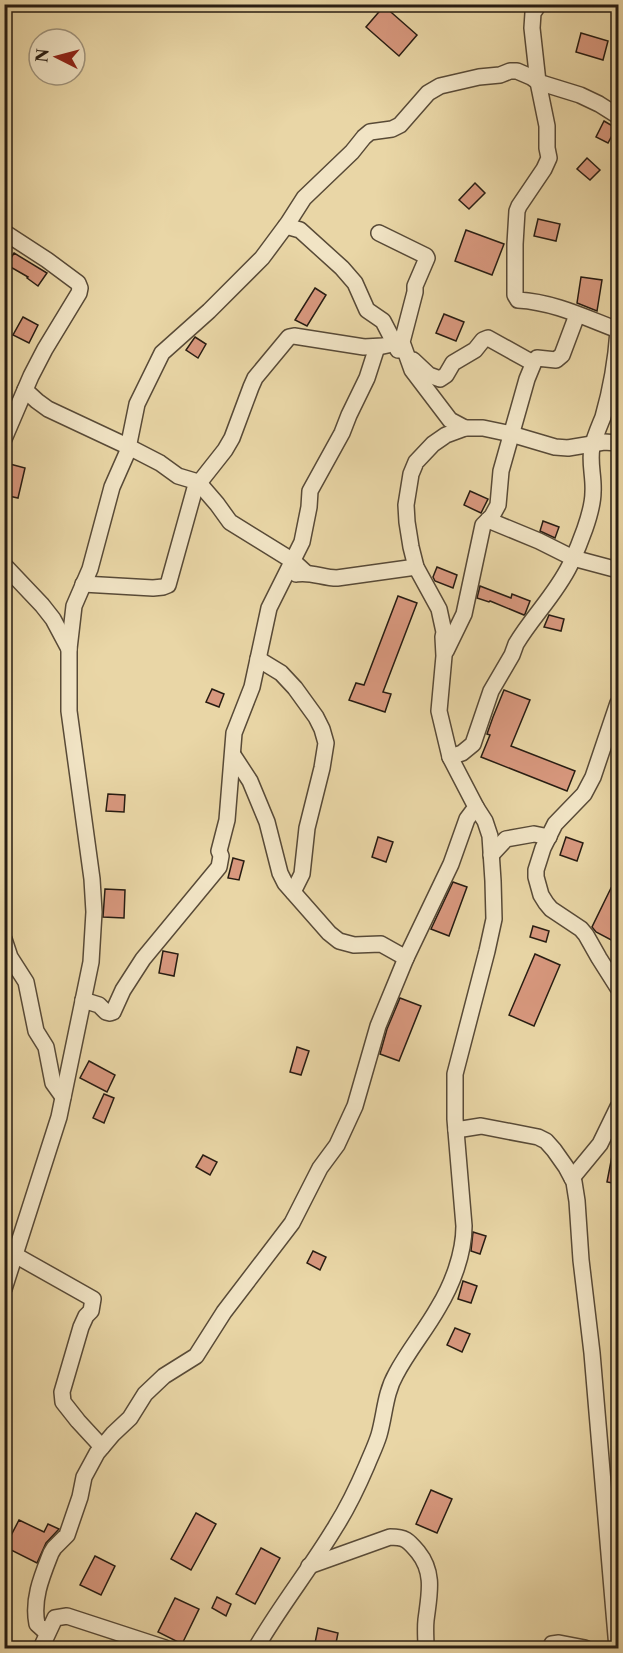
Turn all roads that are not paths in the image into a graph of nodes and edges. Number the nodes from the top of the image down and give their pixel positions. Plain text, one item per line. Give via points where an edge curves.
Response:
1 (539, 4) edge
2 (538, 82) junction
3 (618, 116) edge
4 (286, 226) junction
5 (4, 232) edge
6 (379, 233) dead end
7 (577, 315) junction
8 (618, 339) edge
9 (399, 342) junction
10 (377, 347) junction
11 (533, 363) junction
12 (25, 390) junction
13 (448, 428) junction
14 (511, 434) junction
15 (4, 439) edge
16 (618, 442) edge
17 (593, 445) junction
18 (129, 447) junction
19 (198, 482) junction
20 (488, 520) junction
21 (573, 558) junction
22 (293, 561) junction
23 (4, 565) edge
24 (416, 567) junction
25 (618, 570) edge
26 (305, 572) junction
27 (284, 577) junction
28 (83, 584) junction
29 (69, 649) junction
30 (444, 656) junction
31 (258, 659) junction
32 (618, 704) edge
33 (233, 755) junction
34 (450, 756) junction
35 (476, 807) junction
36 (549, 837) junction
37 (491, 855) junction
38 (293, 892) junction
39 (4, 939) edge
40 (406, 958) junction
41 (618, 988) edge
42 (83, 1000) junction
43 (63, 1097) junction
44 (618, 1107) edge
45 (456, 1130) junction
46 (572, 1178) junction
47 (15, 1255) junction
48 (4, 1289) edge
49 (102, 1447) junction
50 (309, 1566) junction
51 (47, 1633) junction
52 (41, 1648) edge
53 (165, 1648) edge
54 (256, 1648) edge
55 (426, 1648) edge
56 (550, 1648) edge
57 (585, 1648) edge
58 (617, 1648) edge

1 - 2 street via 532,20
2 - 3 street via 580,95
2 - 4 street via 522,72 510,71 434,88 400,124 364,136 304,198
2 - 7 street via 549,158 517,211 514,295 518,300 552,305
4 - 9 street via 300,230 342,268 355,283 367,310 383,321
4 - 18 street via 262,258 162,353 137,404
5 - 12 street via 80,288
6 - 9 street via 427,258 414,286
7 - 8 street
7 - 11 street via 562,355 556,360 537,358
8 - 17 street via 607,399
9 - 10 street
9 - 11 street via 429,375 440,380 453,363 488,338
9 - 13 street via 402,358
10 - 19 street via 289,337 255,378 232,438
10 - 22 street via 342,434 310,491 302,542
11 - 14 street
12 - 15 street
12 - 18 street via 48,409
13 - 14 street via 483,428
13 - 24 street via 416,462 408,487 407,522
14 - 17 street via 555,447
14 - 20 street via 501,471 498,505
16 - 17 street
17 - 21 street via 592,505
18 - 19 street via 178,476
18 - 28 street via 112,487
19 - 22 street via 230,522
19 - 28 street via 168,585 153,588
20 - 21 street
20 - 30 street via 483,525 464,614
21 - 25 street
21 - 34 street via 516,644 492,691 472,744 462,753
22 - 26 street
22 - 27 street
23 - 29 street via 53,619
24 - 26 street via 336,578
24 - 30 street via 439,609
26 - 27 street
27 - 31 street via 269,608
28 - 29 street via 74,606
29 - 42 street via 69,711 94,912 91,962
30 - 34 street via 439,711
31 - 33 street via 234,733
31 - 38 street via 281,673 295,688 319,723 326,743 307,828 302,874
32 - 36 street via 593,777
33 - 38 street via 250,781 267,822 280,873
33 - 42 street via 219,867 142,959 113,1012
34 - 35 street
35 - 37 street via 490,836
35 - 40 street via 466,819 451,864
36 - 37 street via 534,834 506,839
36 - 41 street via 537,862 541,895 551,909 586,935
37 - 45 street via 494,919 454,1074
38 - 40 street via 339,941 381,944
39 - 43 street via 26,982 36,1031 46,1047 53,1083
40 - 49 street via 378,1026 349,1121 292,1223 224,1312 196,1356 164,1376 145,1394 130,1418
42 - 43 street
43 - 47 street
44 - 46 street via 600,1144
45 - 46 street via 481,1126 538,1137 554,1150
45 - 50 street via 464,1226 461,1253 438,1309 388,1390 379,1435 367,1465 336,1526
46 - 58 street via 592,1353
47 - 48 street
47 - 49 street via 93,1299 62,1392 63,1402
49 - 51 street via 86,1471 67,1535 51,1553 37,1593 37,1624
50 - 54 street
50 - 55 street via 390,1538 408,1540 429,1571
51 - 52 street
51 - 53 street via 55,1618 67,1616
56 - 57 street via 559,1643

